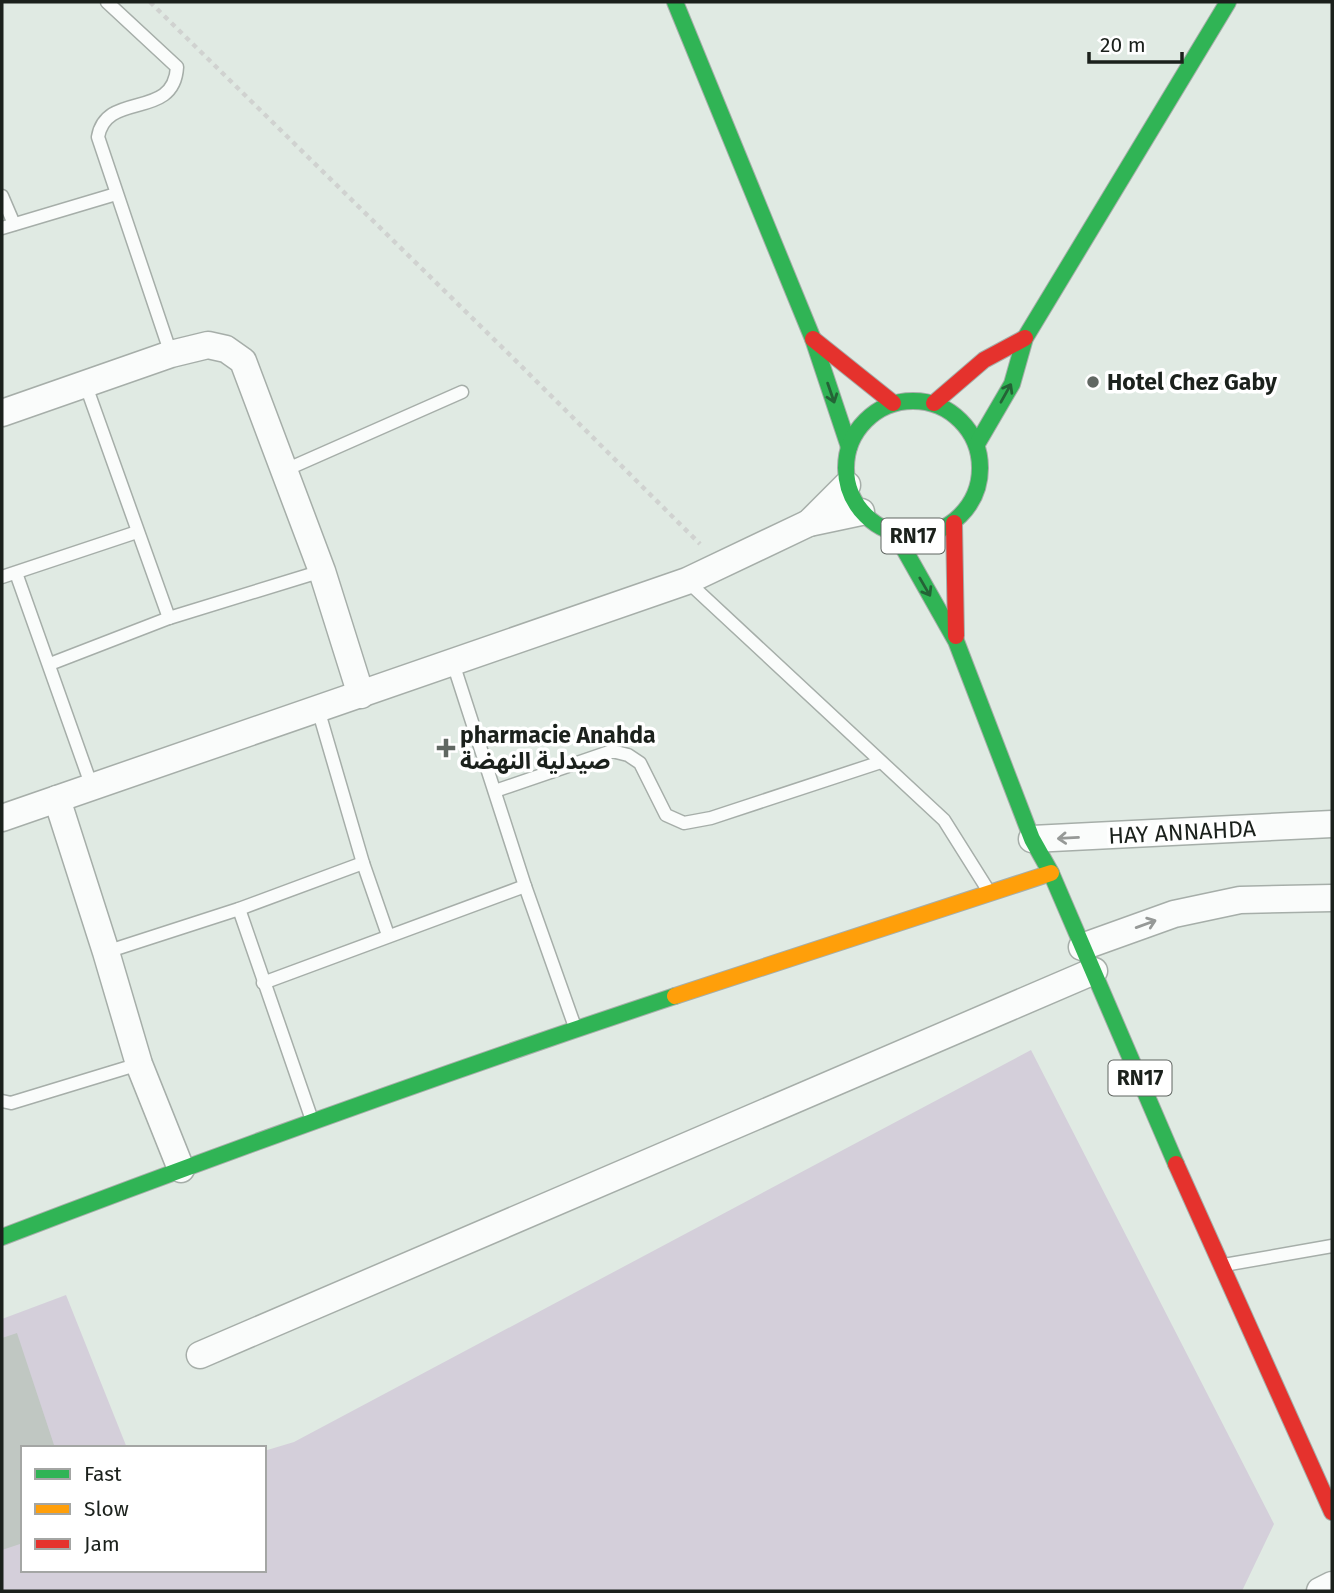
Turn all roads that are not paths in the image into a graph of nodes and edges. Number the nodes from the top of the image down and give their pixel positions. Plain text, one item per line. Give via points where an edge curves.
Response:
1 (107, 2) edge
2 (675, 2) edge
3 (1228, 2) edge
4 (117, 194) junction
5 (2, 196) edge
6 (8, 226) edge
7 (1025, 338) junction
8 (813, 339) junction
9 (171, 354) junction
10 (85, 383) junction
11 (462, 392) dead end
12 (893, 403) junction
13 (934, 403) junction
14 (2, 413) edge
15 (977, 444) junction
16 (849, 447) junction
17 (284, 471) junction
18 (847, 485) junction
19 (861, 512) junction
20 (809, 523) junction
21 (954, 523) junction
22 (137, 532) junction
23 (895, 533) junction
24 (322, 571) junction
25 (16, 573) junction
26 (2, 577) edge
27 (687, 581) junction
28 (169, 618) junction
29 (956, 641) junction
30 (453, 663) junction
31 (50, 664) junction
32 (361, 695) junction
33 (318, 709) junction
34 (881, 762) junction
35 (92, 787) junction
36 (495, 791) junction
37 (57, 799) junction
38 (2, 818) edge
39 (1332, 824) edge
40 (1032, 839) junction
41 (363, 863) junction
42 (1051, 873) junction
43 (525, 886) junction
44 (990, 894) junction
45 (1332, 898) edge
46 (239, 909) junction
47 (388, 935) junction
48 (1082, 947) junction
49 (106, 952) junction
50 (1094, 971) junction
51 (263, 983) junction
52 (576, 1029) junction
53 (139, 1064) junction
54 (2, 1101) edge
55 (312, 1123) junction
56 (181, 1170) junction
57 (2, 1237) edge
58 (1332, 1247) edge
59 (1220, 1266) junction
60 (200, 1355) dead end
61 (1332, 1511) edge
62 (1332, 1585) edge
63 (1320, 1591) edge

1 - 4 lane via 177,67 172,88 163,96 108,115 100,125 98,137
2 - 8 main road, RN17
3 - 7 main road
4 - 6 lane
4 - 9 lane
5 - 6 lane
7 - 13 main road via 984,360
15 -> 7 main road via 1012,384
8 - 12 main road, RN17
8 -> 16 main road, RN17
9 - 10 street
9 - 17 street via 208,345 226,349 243,361
10 - 14 street
10 - 22 lane
11 - 17 lane
12 - 13 main road
12 - 16 main road via 874,413
13 - 15 main road via 967,426
15 - 21 main road, RN17 via 979,487
16 - 18 main road, RN17
17 - 24 street
18 - 19 main road, RN17
18 - 20 street
19 - 20 street
19 - 23 main road, RN17
20 - 27 street
21 - 23 main road, RN17 via 915,536
21 - 29 main road, RN17
22 - 25 lane
22 - 28 lane
23 -> 29 main road, RN17
24 - 28 lane
24 - 32 street
25 - 26 lane
25 - 31 lane
27 - 30 street
27 - 34 lane
28 - 31 lane
29 - 40 main road, RN17
30 - 32 street
30 - 36 lane
31 - 35 lane
32 - 33 street
33 - 35 street
33 - 41 lane
34 - 36 lane via 684,823 666,815 640,763 612,751
34 - 44 lane via 944,820
35 - 37 street
36 - 43 lane
37 - 38 street
37 - 49 street
39 -> 40 street, HAY ANNAHDA
40 - 42 main road, RN17
41 - 46 lane
41 - 47 lane
42 - 44 main road
42 - 48 main road, RN17
43 - 47 lane
43 - 52 lane
44 - 52 main road
48 -> 45 street via 1174,914 1240,900
46 - 49 lane
46 - 51 lane
47 - 51 lane
48 - 50 main road, RN17
49 - 53 street
50 - 59 main road, RN17
50 - 60 street
51 - 55 lane
52 - 55 main road
53 - 54 lane via 11,1103
53 - 56 street
55 - 56 main road
56 - 57 main road
58 - 59 lane
59 - 61 main road, RN17
62 - 63 street

